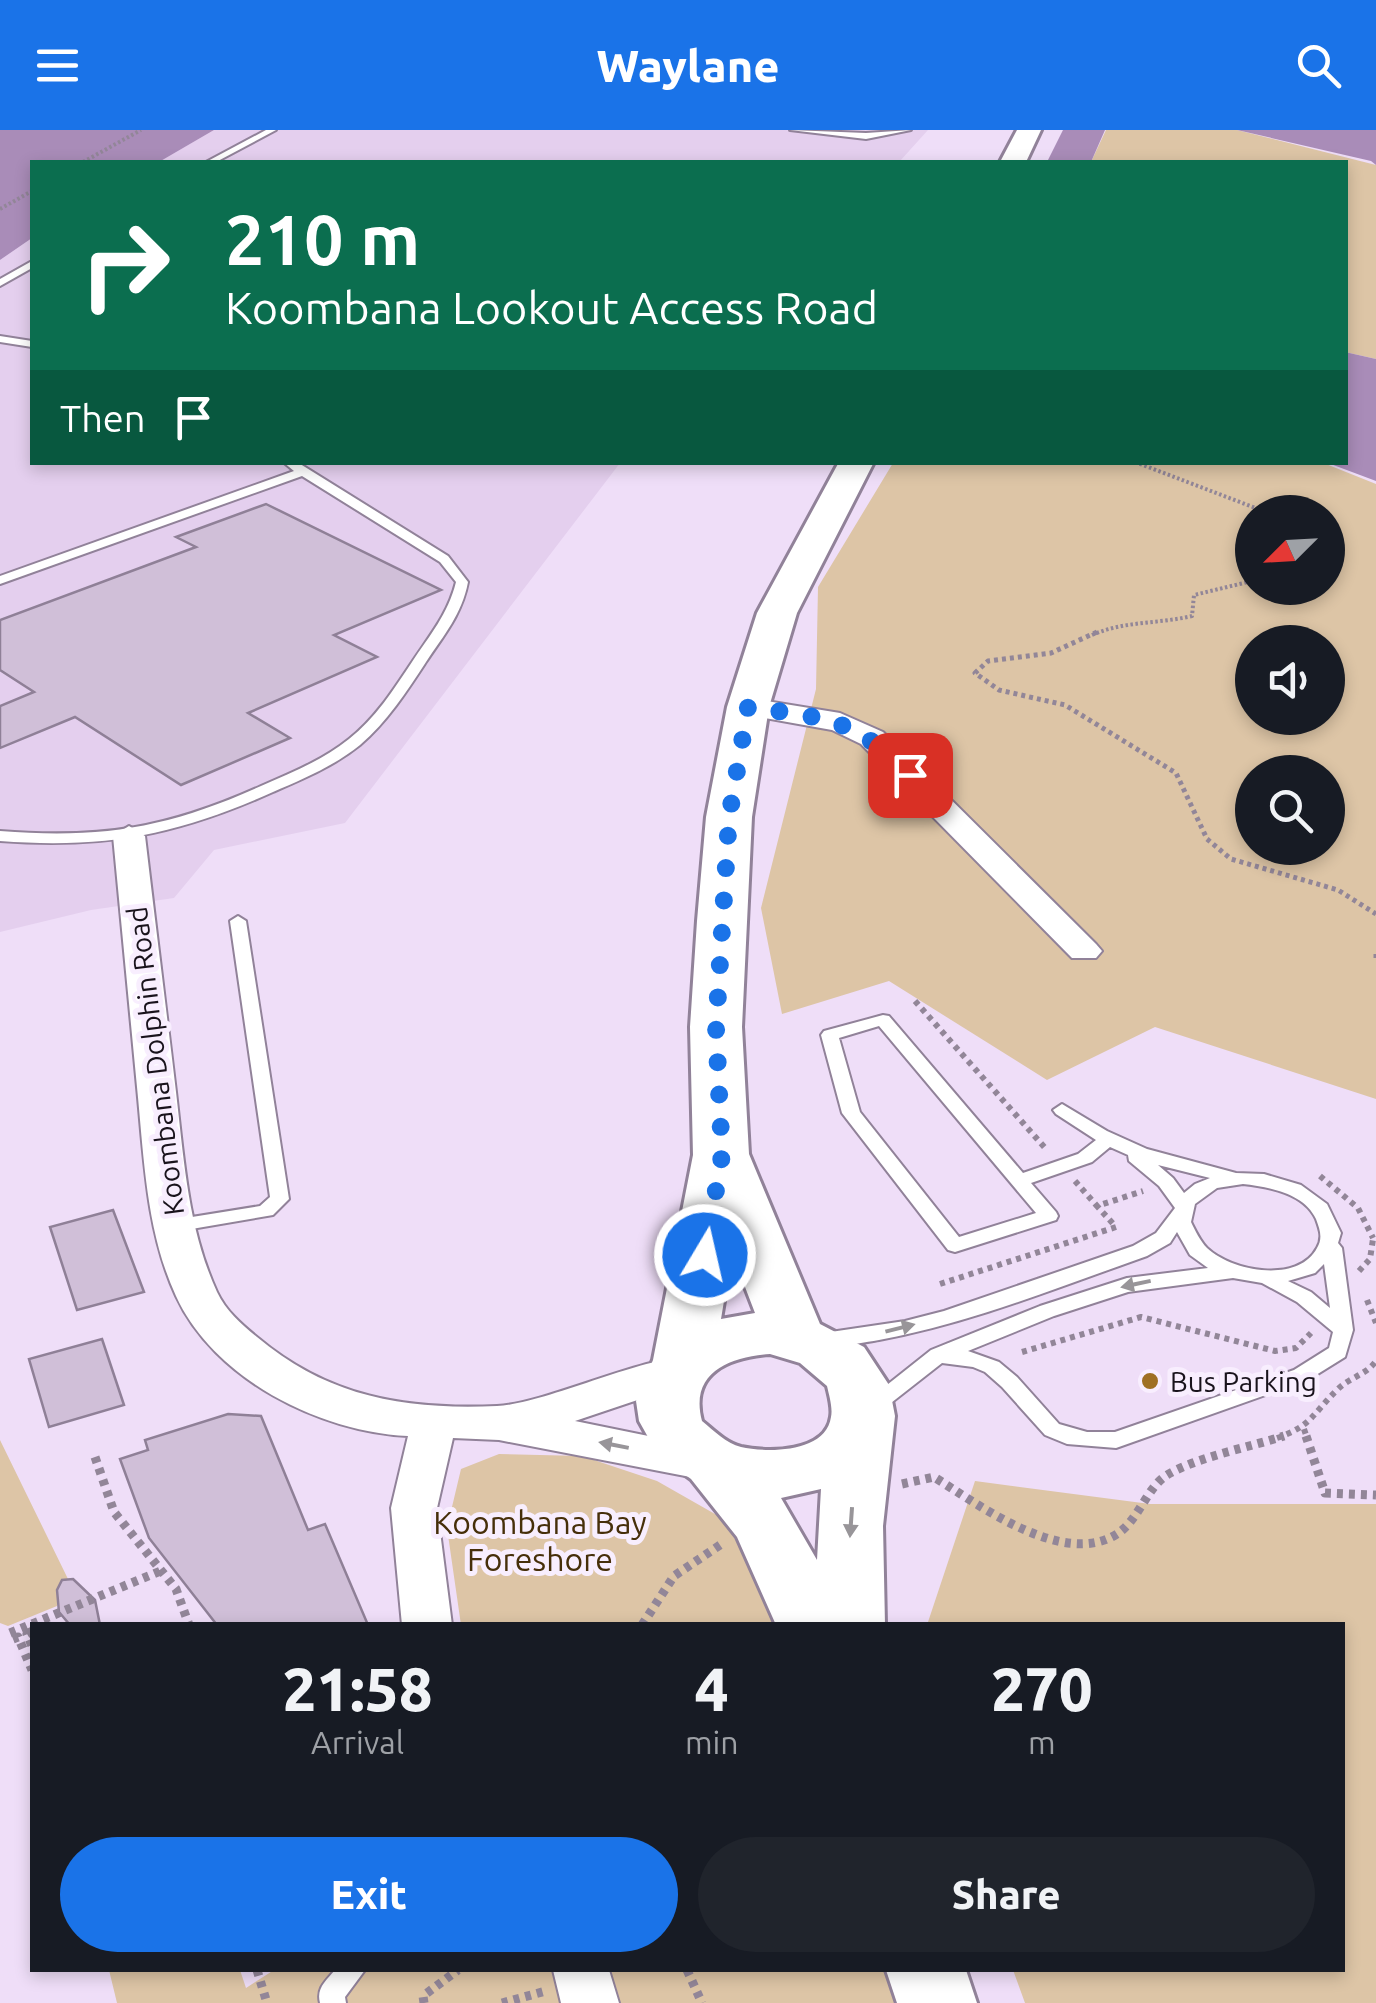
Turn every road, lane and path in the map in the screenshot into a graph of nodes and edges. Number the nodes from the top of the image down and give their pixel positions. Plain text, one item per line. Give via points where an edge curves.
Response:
1 (272, 130) edge
2 (794, 130) edge
3 (907, 130) edge
4 (1029, 130) edge
5 (139, 131) edge
6 (122, 141) joint
7 (106, 150) joint
8 (88, 160) edge
9 (214, 160) edge
10 (1014, 160) edge
11 (30, 192) edge
12 (0, 209) edge
13 (30, 265) edge
14 (0, 283) edge
15 (0, 339) edge
16 (30, 344) edge
17 (292, 465) edge
18 (855, 465) edge
19 (1143, 465) edge
20 (302, 472) junction
21 (1235, 500) edge
22 (0, 580) edge
23 (1235, 585) edge
24 (748, 707) junction
25 (0, 819) edge
26 (8, 836) edge
27 (129, 836) junction
28 (1376, 914) edge
29 (238, 921) dead end
30 (1084, 952) dead end
31 (915, 1001) dead end
32 (1062, 1110) dead end
33 (1105, 1142) junction
34 (1130, 1152) junction
35 (1050, 1154) dead end
36 (722, 1155) junction
37 (1244, 1178) junction
38 (1074, 1179) dead end
39 (1018, 1181) junction
40 (1097, 1206) dead end
41 (1182, 1210) junction
42 (174, 1226) junction
43 (1376, 1238) edge
44 (1332, 1248) junction
45 (1232, 1272) junction
46 (1264, 1278) junction
47 (1376, 1322) edge
48 (1343, 1331) junction
49 (1311, 1333) dead end
50 (799, 1338) junction
51 (1022, 1352) dead end
52 (938, 1355) junction
53 (1376, 1361) edge
54 (680, 1367) junction
55 (861, 1420) junction
56 (434, 1422) junction
57 (499, 1424) junction
58 (1304, 1430) junction
59 (95, 1457) dead end
60 (712, 1464) junction
61 (889, 1493) dead end
62 (1376, 1494) edge
63 (741, 1540) dead end
64 (163, 1570) junction
65 (44, 1622) edge
66 (188, 1622) edge
67 (428, 1622) edge
68 (644, 1622) edge
69 (809, 1622) edge
70 (851, 1622) edge
71 (30, 1628) edge
72 (30, 1665) edge
73 (258, 1972) edge
74 (350, 1972) edge
75 (455, 1972) edge
76 (582, 1972) edge
77 (688, 1972) edge
78 (927, 1972) edge
79 (267, 2003) edge
80 (333, 2003) edge
81 (424, 2003) edge
82 (590, 2003) edge
83 (702, 2003) edge
84 (937, 2003) edge

1 - 9 lane
2 - 3 lane via 879,136
4 - 10 main road
5 - 6 path
6 - 7 path
7 - 8 path
11 - 12 path
13 - 14 lane
15 - 16 lane
17 - 20 lane
18 - 24 main road via 777,613
19 - 21 path
20 - 22 lane
20 - 27 lane via 444,559 462,582 457,605 374,724 348,748 212,814
23 - 28 path via 1194,595 1192,616 1114,625 1051,653 988,661 975,673 999,690 1065,704 1176,773 1216,849 1343,889
24 - 30 street via 840,722 872,738
24 - 36 main road via 729,817 721,921 716,1027
25 - 26 lane
26 - 27 lane via 79,842
27 - 42 street, Koombana Dolphin Road
29 - 42 lane via 280,1199 266,1211
31 - 35 path
32 - 33 lane
33 - 34 lane
33 - 39 lane via 1085,1158
34 - 37 lane
34 - 41 lane via 1166,1182
36 - 50 main road
36 - 54 main road
37 - 41 lane via 1205,1185
37 - 44 lane via 1307,1197 1330,1221
38 - 40 path
39 - 39 lane via 1048,1216 955,1245 851,1113 830,1035 883,1020
41 - 45 lane via 1193,1247
50 -> 41 lane via 864,1337 964,1312 1140,1252 1164,1238
42 - 56 street, Koombana Dolphin Road via 197,1296 218,1328 273,1376 335,1406
43 - 47 path via 1356,1274
44 - 46 lane via 1308,1272
44 - 48 lane
45 - 46 lane
45 -> 52 lane via 1127,1285
46 - 48 lane via 1304,1298
48 - 52 lane via 1338,1352 1301,1374 1116,1440 1054,1432 991,1366
49 - 51 path via 1296,1348 1275,1351 1141,1317
50 - 54 main road via 757,1334 720,1340
50 - 55 main road via 843,1362 862,1397
52 - 55 lane
53 - 58 path via 1340,1386
54 - 57 street, Koombana Dolphin Road via 605,1397
54 - 60 main road via 669,1389 671,1420 689,1448
55 - 60 main road via 839,1453 803,1472 743,1475
55 -> 70 main road via 850,1526
56 - 57 street, Koombana Dolphin Road
56 - 67 street via 414,1508
60 -> 57 street, Koombana Dolphin Road
58 - 61 path via 1164,1476 1117,1534 1096,1541 1070,1543 1019,1529 934,1477 905,1481
58 - 62 path via 1325,1493
59 - 64 path via 124,1529
60 - 69 main road via 748,1497 772,1535
63 - 68 path via 686,1564 662,1587
64 - 65 path
64 - 66 path
71 - 72 path via 12,1636
73 - 79 path
74 - 80 lane via 331,1994
75 - 81 path via 423,1996
76 - 82 street
77 - 83 path
78 - 84 main road

